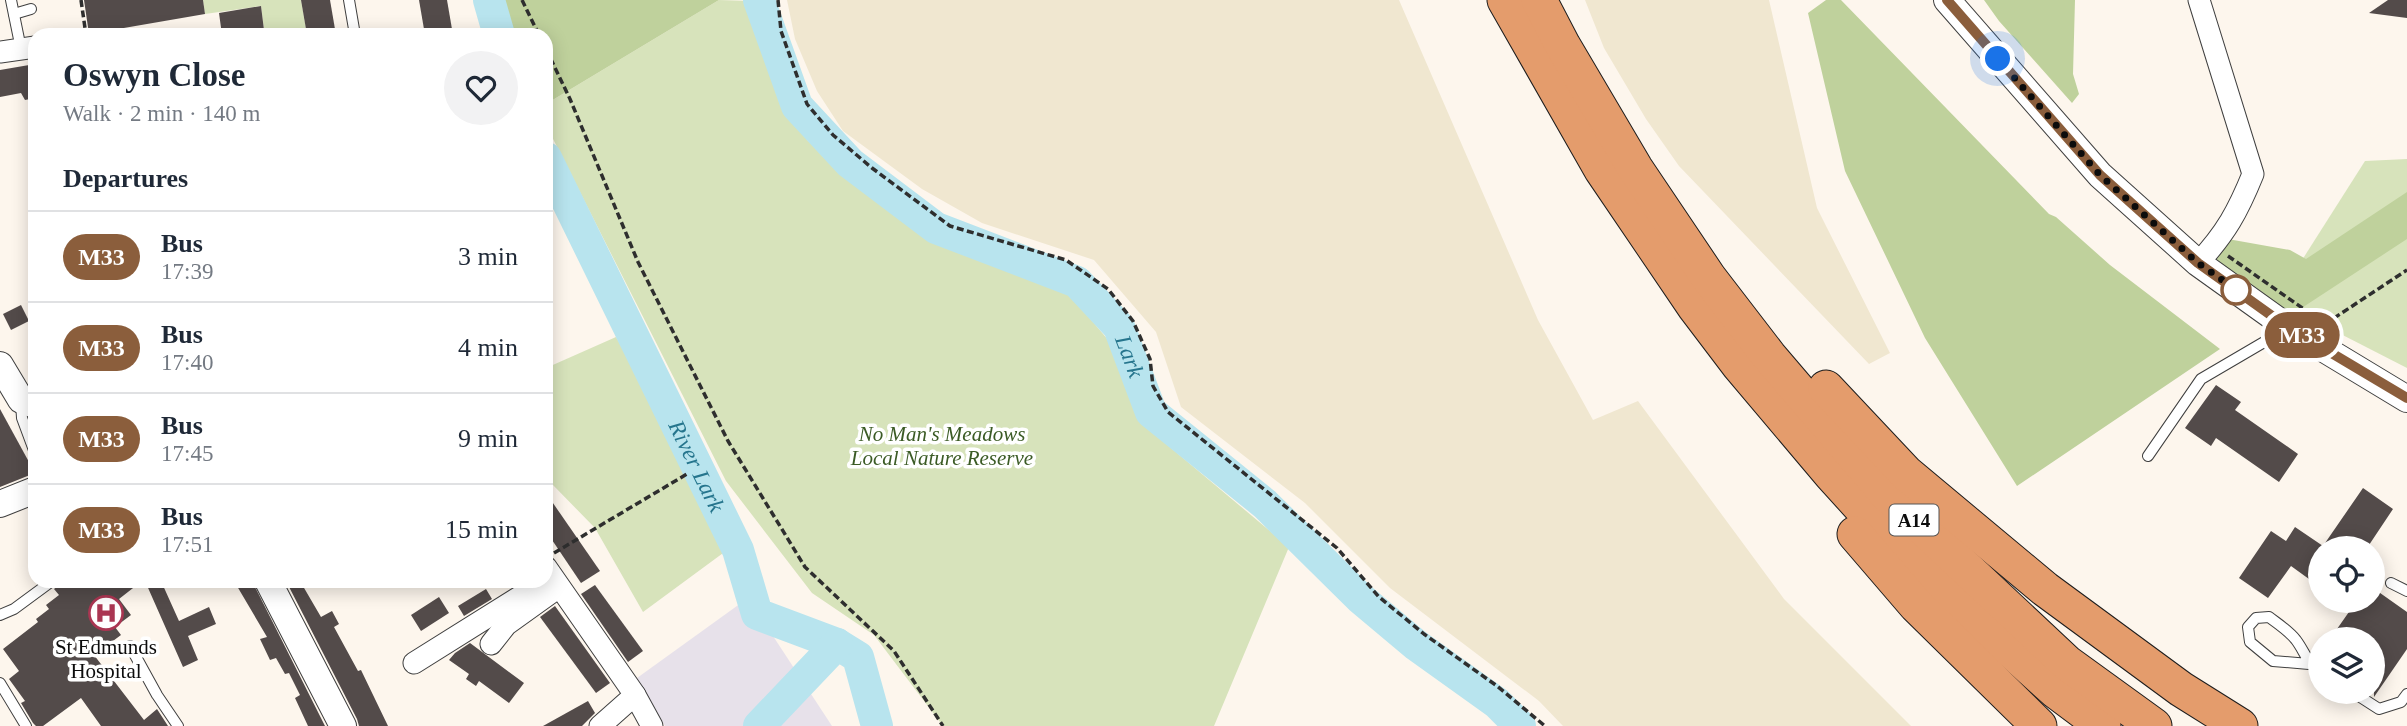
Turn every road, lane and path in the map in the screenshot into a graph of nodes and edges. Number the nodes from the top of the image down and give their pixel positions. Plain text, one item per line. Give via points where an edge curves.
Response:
1 (11, 0) edge
2 (81, 0) edge
3 (349, 0) edge
4 (522, 0) edge
5 (778, 0) edge
6 (1505, 0) edge
7 (1539, 0) edge
8 (1947, 0) edge
9 (2199, 0) edge
10 (31, 9) dead end
11 (13, 14) junction
12 (85, 28) edge
13 (354, 28) edge
14 (536, 28) edge
15 (19, 49) edge
16 (553, 64) edge
17 (2206, 254) junction
18 (2407, 270) edge
19 (1702, 293) junction
20 (2306, 329) junction
21 (0, 365) edge
22 (28, 398) edge
23 (2407, 398) edge
24 (28, 404) edge
25 (28, 434) edge
26 (2148, 456) dead end
27 (687, 474) dead end
28 (28, 493) edge
29 (0, 504) edge
30 (553, 572) edge
31 (553, 581) edge
32 (2392, 583) dead end
33 (42, 588) edge
34 (272, 588) edge
35 (529, 588) edge
36 (538, 588) edge
37 (2407, 591) edge
38 (0, 614) edge
39 (491, 644) dead end
40 (130, 646) dead end
41 (414, 663) dead end
42 (2309, 664) joint
43 (0, 683) edge
44 (2407, 694) edge
45 (635, 695) junction
46 (2371, 704) edge
47 (26, 726) edge
48 (178, 726) edge
49 (343, 726) edge
50 (600, 726) edge
51 (652, 726) edge
52 (943, 726) edge
53 (1545, 726) edge
54 (2039, 726) edge
55 (2103, 726) edge
56 (2154, 726) edge
57 (2240, 726) edge

1 - 11 lane
2 - 12 path
3 - 13 lane
4 - 14 path
5 - 53 path via 781,31 807,104 833,135 950,226 1066,260 1108,289 1133,321 1150,359 1153,386 1168,412 1336,548 1379,597
6 - 19 highway, A14 via 1602,170
7 - 19 highway, A14
8 - 17 street via 2100,175
9 - 17 street via 2253,174 2235,217
10 - 11 lane
11 - 15 lane
16 - 52 path via 638,262 728,441 805,567 894,651
17 - 20 street
17 - 20 path
18 - 20 path
19 - 54 highway via 1719,367 1916,605
19 - 55 highway, A14 via 1830,474 1898,548 2056,691
19 - 56 highway, A14 via 1769,356 1887,494 2067,663
19 - 57 highway via 1763,323 1906,473 2045,589 2181,689
20 - 23 street
20 - 26 lane via 2271,338 2201,379
21 - 22 street
24 - 25 lane via 22,418
27 - 30 path
28 - 29 street
31 - 45 street
32 - 37 lane
33 - 38 lane
34 - 49 street
35 - 41 street
36 - 39 street
40 - 48 lane
42 - 42 lane via 2273,662 2250,642 2248,627 2256,618 2269,617 2288,631
43 - 47 lane
44 - 46 lane via 2401,702 2379,709
45 - 50 street
45 - 51 street

